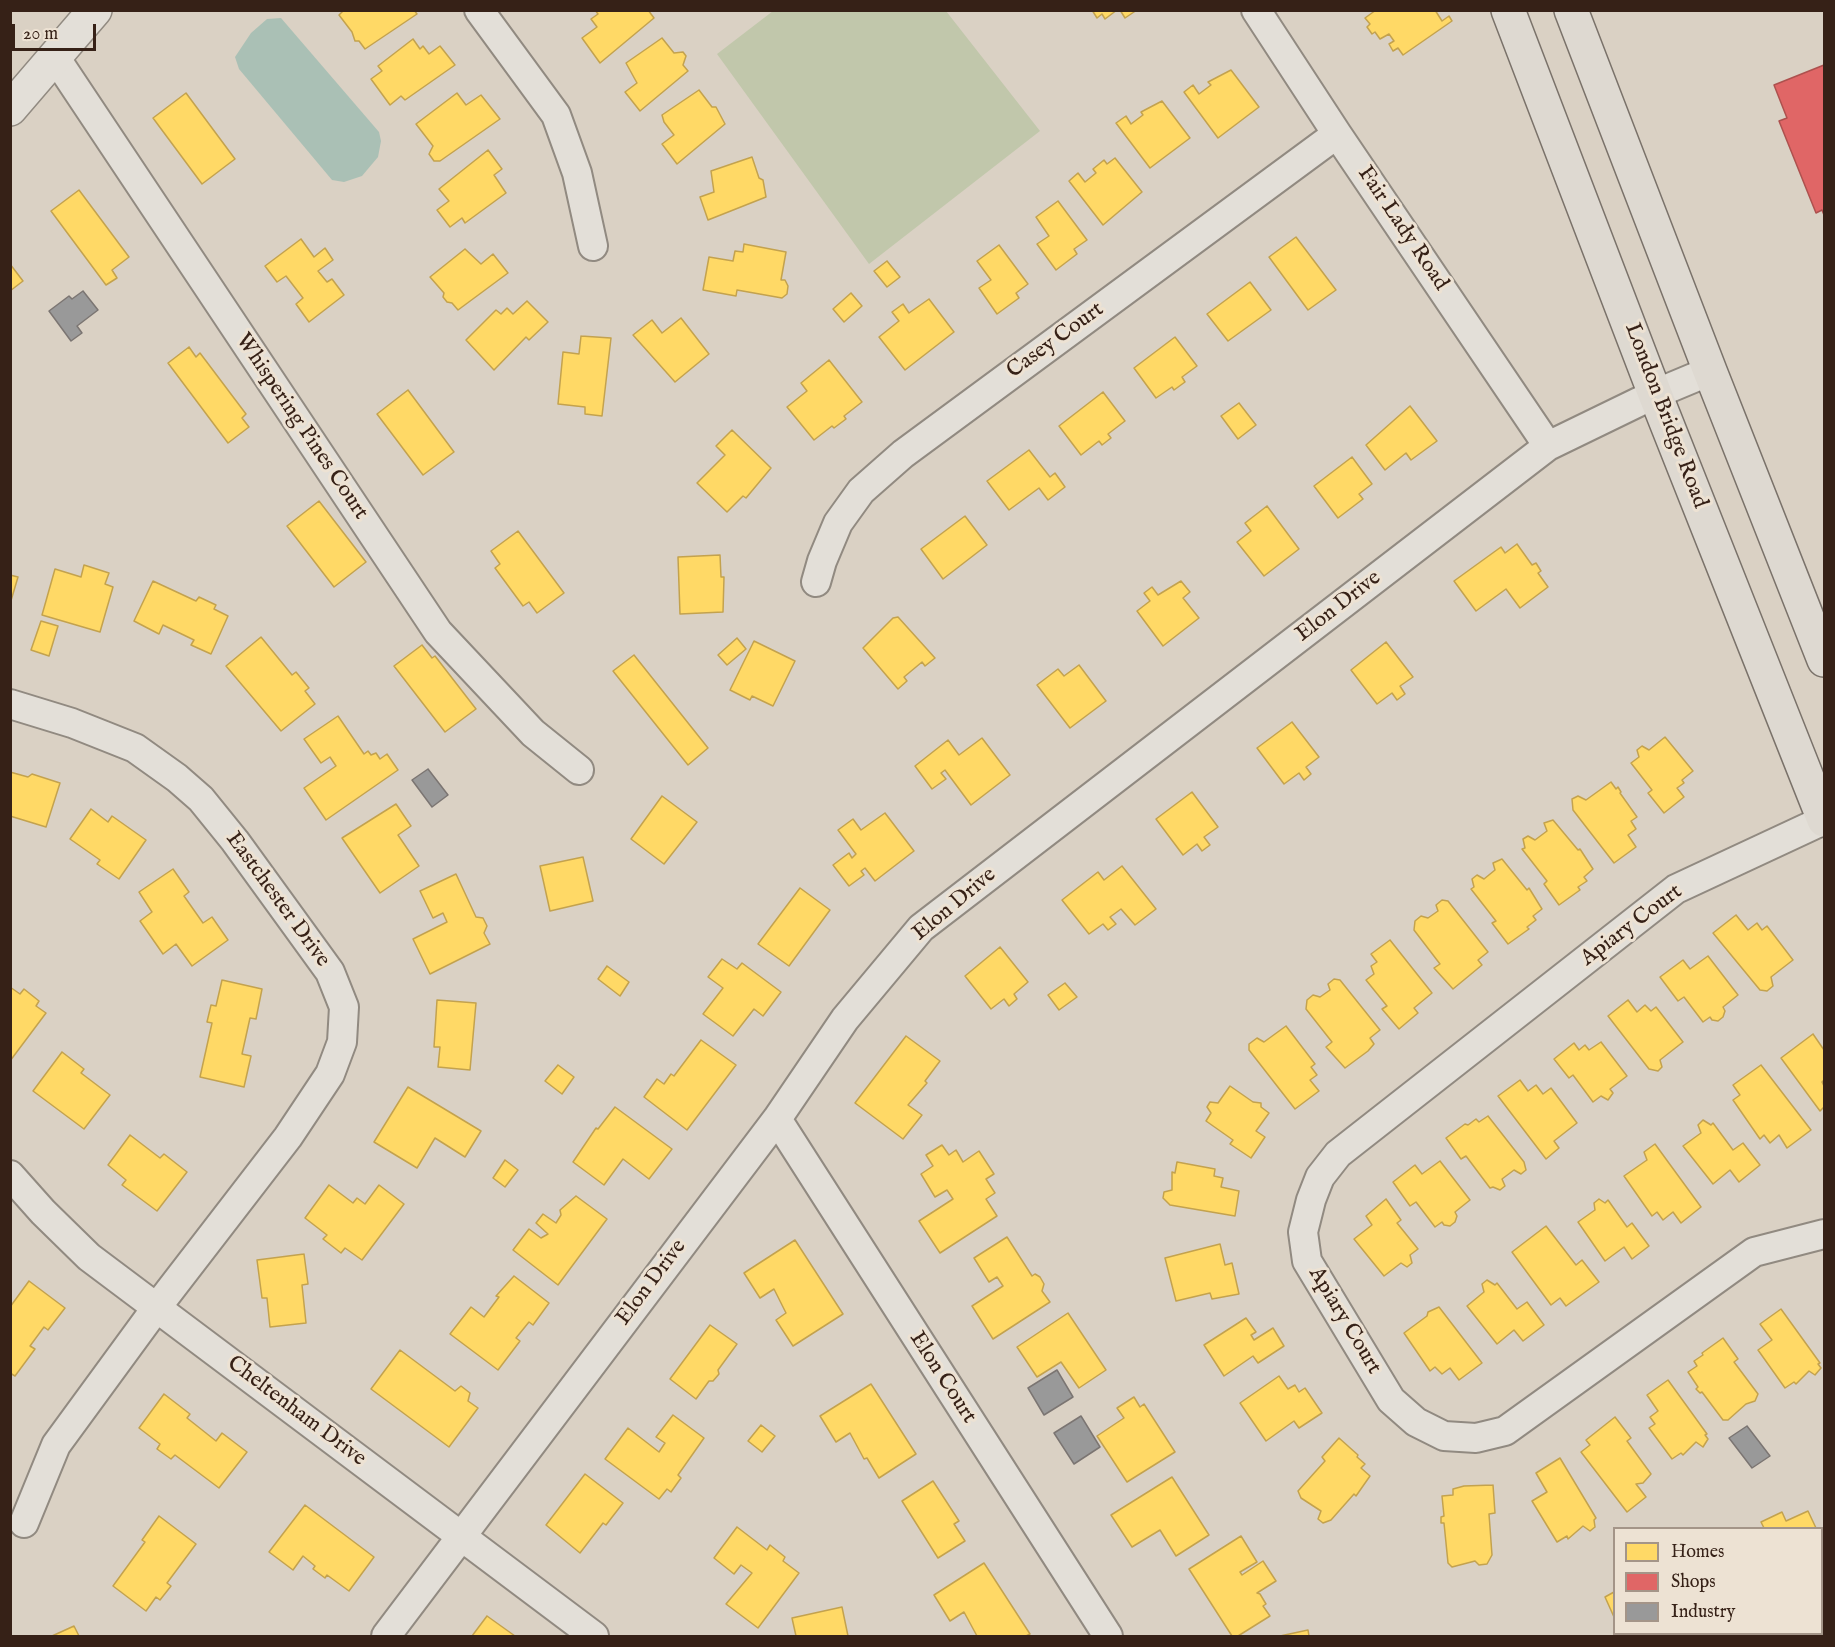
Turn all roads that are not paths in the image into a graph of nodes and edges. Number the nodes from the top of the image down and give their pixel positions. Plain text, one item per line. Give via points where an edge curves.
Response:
1 (95, 10) edge
2 (479, 10) edge
3 (1256, 10) edge
4 (1508, 10) edge
5 (1571, 10) edge
6 (55, 57) junction
7 (10, 108) edge
8 (1337, 134) junction
9 (592, 246) dead end
10 (1710, 371) junction
11 (1655, 394) junction
12 (1548, 446) junction
13 (816, 582) dead end
14 (1824, 660) edge
15 (10, 704) edge
16 (579, 770) dead end
17 (1824, 820) edge
18 (777, 1119) junction
19 (10, 1175) edge
20 (1824, 1234) edge
21 (157, 1307) junction
22 (24, 1523) dead end
23 (460, 1537) junction
24 (386, 1636) edge
25 (594, 1636) edge
26 (1108, 1636) edge

1 - 6 street
2 - 9 street via 556,115 577,173
3 - 8 street, Fair Lady Road
4 - 11 main road, London Bridge Road
5 - 10 main road
6 - 7 street
6 - 16 street, Whispering Pines Court via 438,632 533,733
8 - 12 street, Fair Lady Road
8 - 13 street, Casey Court via 903,454 861,491 838,523
10 - 11 street, Elon Drive
10 - 14 main road
11 - 12 street, Elon Drive
11 - 17 main road, London Bridge Road
12 - 18 street, Elon Drive via 921,928 845,1019
15 - 21 street, Eastchester Drive via 135,748 177,778 235,841 330,972 344,1007 342,1042 330,1074 288,1137
17 - 20 street, Apiary Court via 1676,889 1338,1154 1320,1177 1303,1232 1307,1261 1391,1400 1416,1422 1444,1436 1476,1438 1505,1431 1754,1252
18 - 23 street, Elon Drive
18 - 26 street, Elon Court
19 - 21 street, Cheltenham Drive via 89,1257
21 - 22 street, Eastchester Drive via 56,1445
21 - 23 street, Cheltenham Drive
23 - 24 street, Elon Drive
23 - 25 street, Cheltenham Drive

